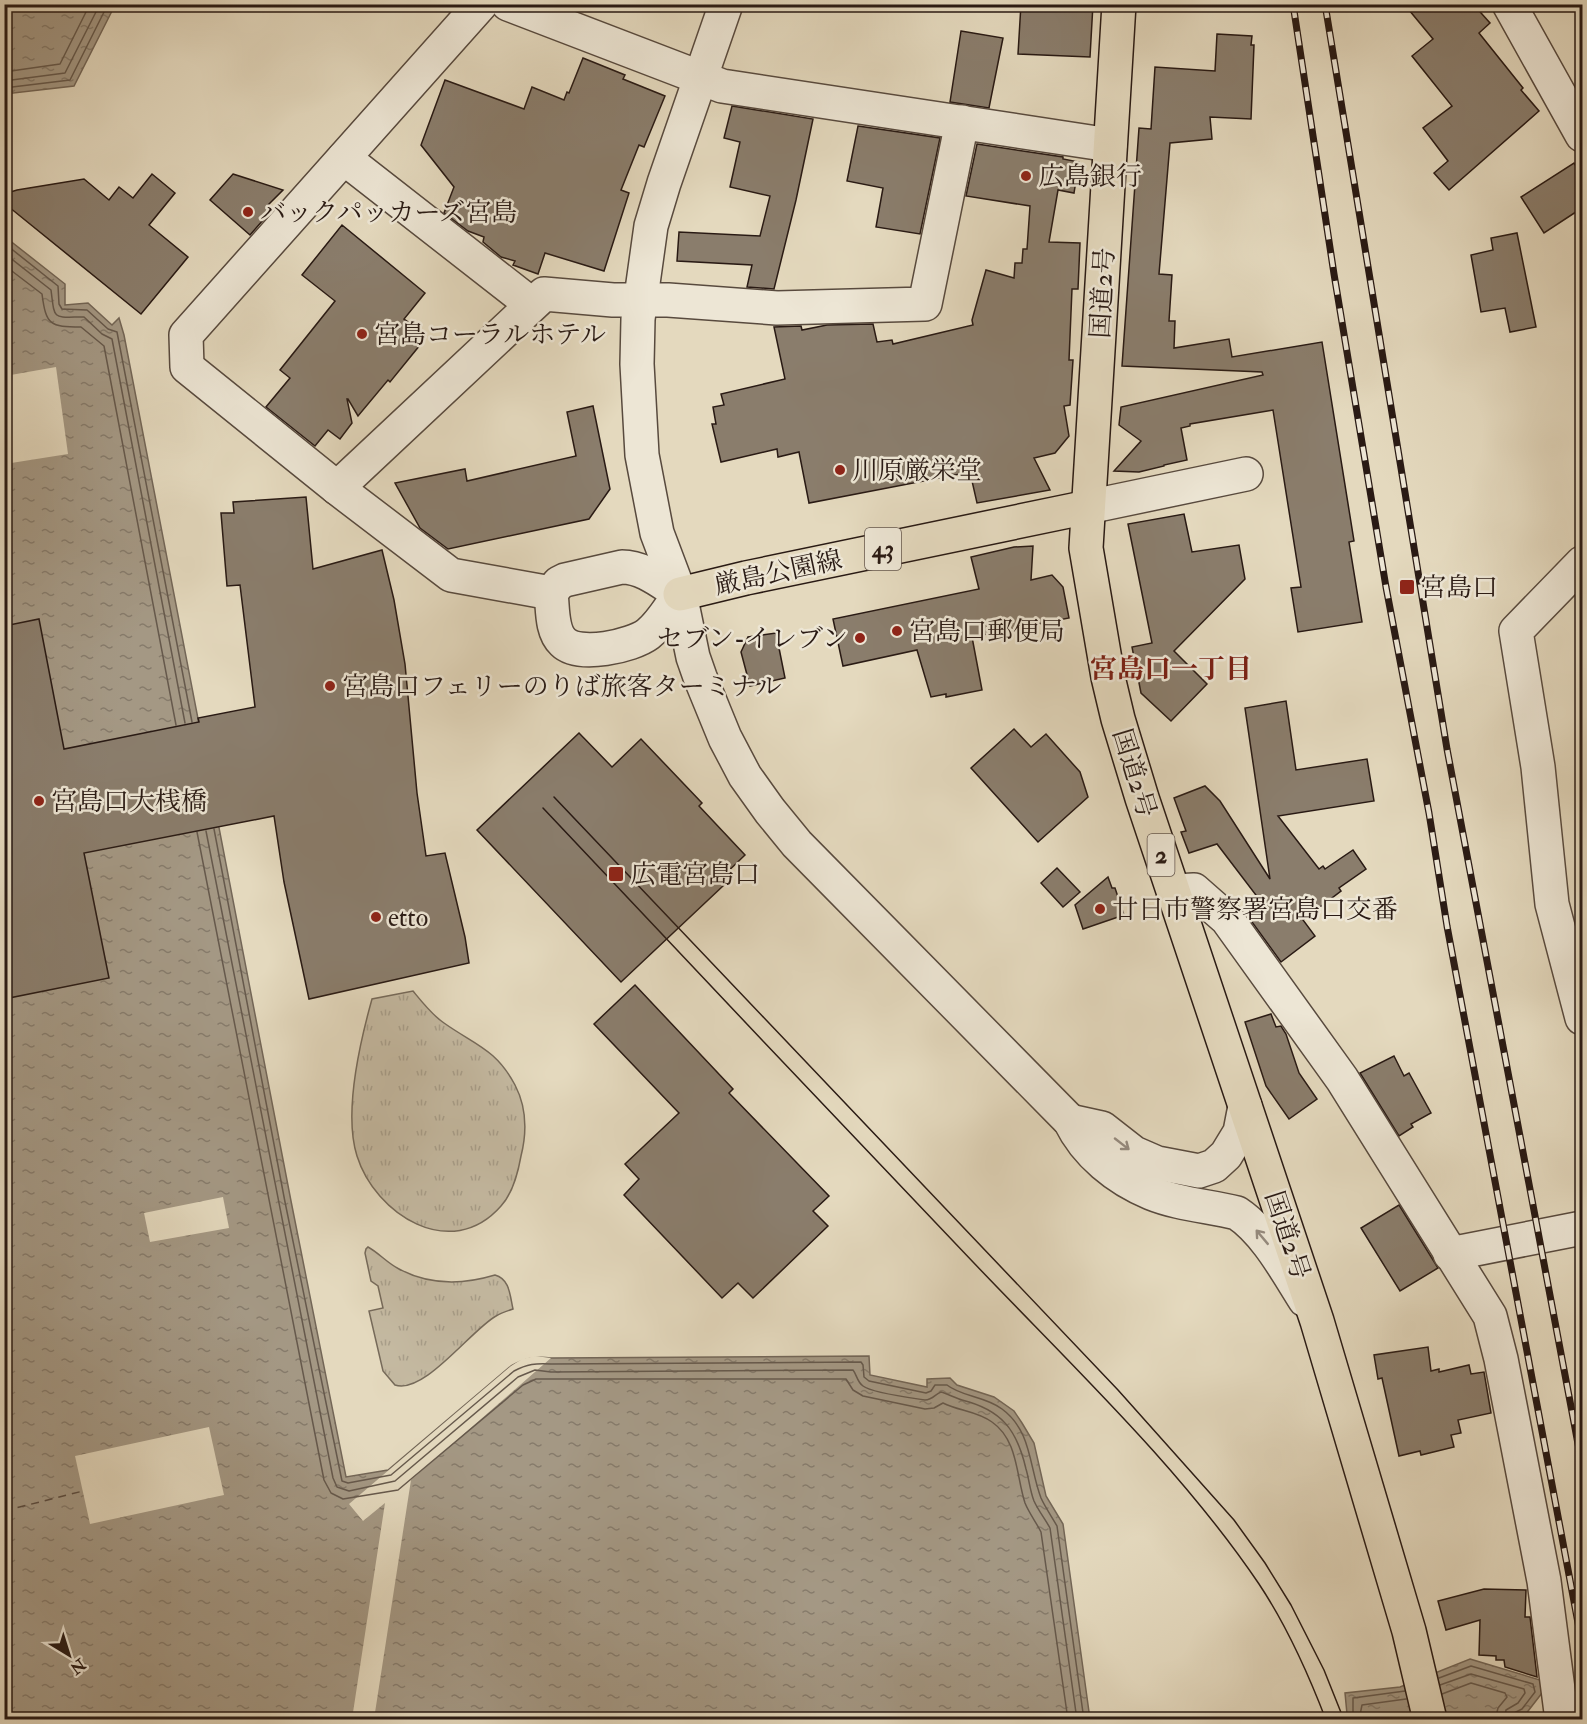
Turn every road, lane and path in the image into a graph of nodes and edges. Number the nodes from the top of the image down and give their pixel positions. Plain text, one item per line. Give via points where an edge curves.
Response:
1 (481, 4) edge
2 (508, 4) edge
3 (726, 4) edge
4 (1119, 4) edge
5 (1509, 4) edge
6 (701, 77) junction
7 (962, 122) junction
8 (1582, 135) edge
9 (1110, 146) junction
10 (344, 158) junction
11 (640, 300) junction
12 (531, 304) junction
13 (1246, 474) dead end
14 (337, 488) junction
15 (1088, 507) junction
16 (1582, 563) edge
17 (551, 593) junction
18 (680, 594) junction
19 (1174, 891) junction
20 (1582, 1018) edge
21 (1245, 1106) junction
22 (1070, 1121) junction
23 (1582, 1228) edge
24 (1450, 1254) junction
25 (1317, 1321) junction
26 (1430, 1719) edge
27 (1562, 1719) edge

1 - 10 street
2 - 6 street
3 - 6 street
4 - 9 main road, 国道2号 / 2
5 - 8 street
6 - 7 street via 722,86
6 - 11 street via 651,226
7 - 9 street
7 - 11 street via 925,304 777,308
9 - 15 main road, 国道2号 / 2
10 - 12 street
10 - 14 street via 186,335 187,368
11 - 12 street via 544,294
11 - 18 street via 642,455 657,533
12 - 14 street
13 - 15 street
14 - 17 street via 451,574
15 - 18 main road, 厳島公園線 / 43
15 - 19 main road, 国道2号 / 2 via 1086,548 1108,677 1130,759
16 - 20 street via 1516,631 1538,767 1552,904
17 - 18 street via 565,580 632,567
17 - 18 street via 555,628 563,643 577,650 594,650 648,634
18 - 22 street via 700,677 725,738 757,794 797,844
19 - 21 main road, 国道2号 / 2
19 - 24 street via 1194,890 1227,919 1342,1079
22 -> 21 street via 1102,1128 1134,1153 1157,1164 1199,1171 1214,1166 1227,1155 1240,1132
21 - 25 main road, 国道2号 / 2
25 -> 22 street via 1267,1242 1246,1219 1237,1213 1151,1193 1132,1183 1095,1156 1079,1140
23 - 24 street
24 - 27 street via 1490,1316 1501,1359 1544,1581
25 - 26 main road, 国道2号 / 2 via 1409,1631

